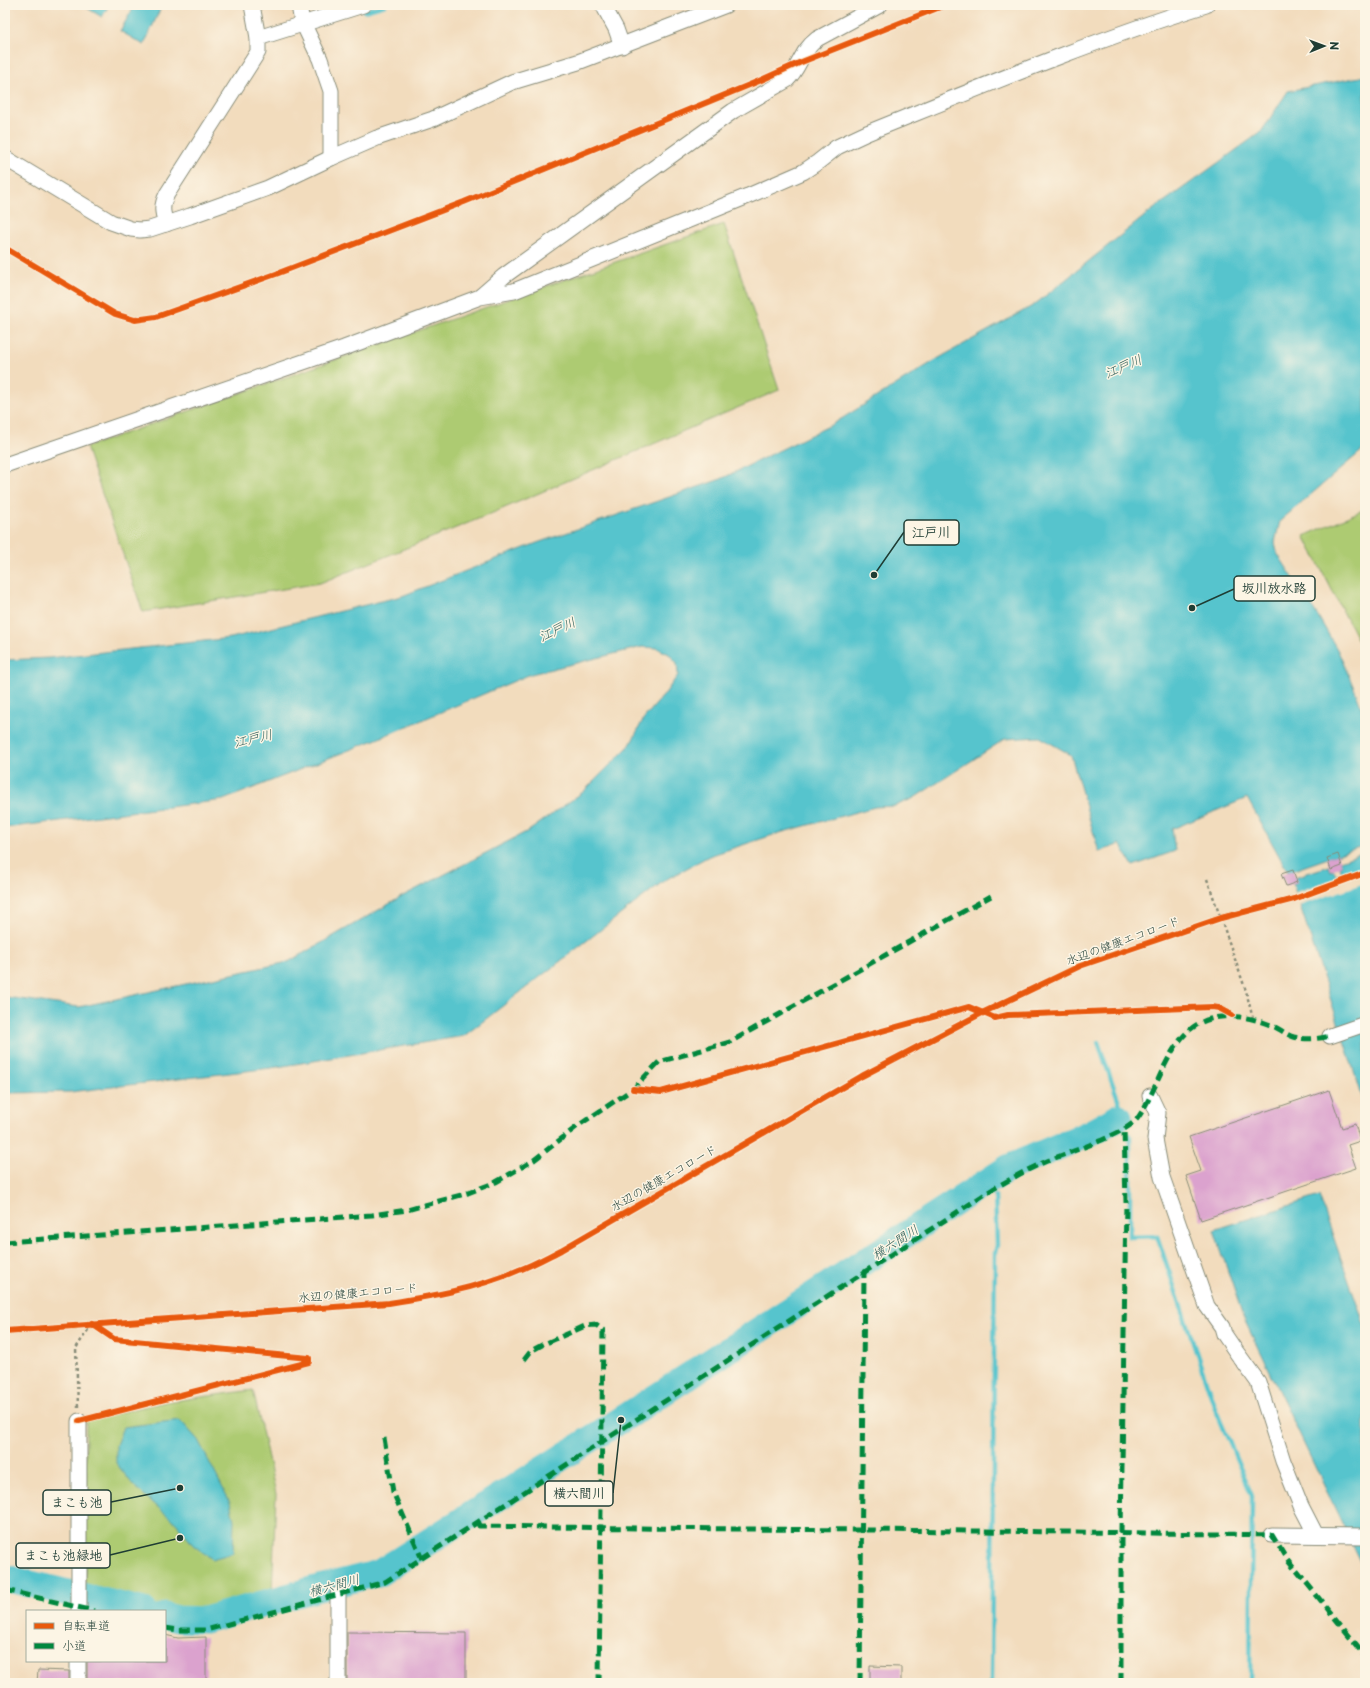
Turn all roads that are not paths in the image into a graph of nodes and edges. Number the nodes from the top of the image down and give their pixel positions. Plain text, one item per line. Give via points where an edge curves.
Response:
1 (252, 5) edge
2 (299, 5) edge
3 (363, 5) edge
4 (603, 5) edge
5 (726, 5) edge
6 (880, 5) edge
7 (1206, 5) edge
8 (702, 10) edge
9 (303, 23) junction
10 (258, 38) junction
11 (622, 46) junction
12 (5, 158) edge
13 (331, 158) junction
14 (166, 224) junction
15 (480, 297) junction
16 (5, 465) edge
17 (1365, 1024) edge
18 (1330, 1036) dead end
19 (1150, 1096) dead end
20 (79, 1422) road end
21 (1272, 1535) dead end
22 (1319, 1535) junction
23 (1365, 1536) edge
24 (338, 1595) dead end
25 (79, 1602) edge
26 (78, 1662) edge
27 (78, 1683) edge
28 (338, 1683) edge

1 - 10 street
2 - 9 street
3 - 9 street
4 - 11 street
5 - 8 street
6 - 15 street via 817,39 808,46 794,73 787,80 713,124 504,276
7 - 15 street via 1140,27 942,102 842,144 803,172 748,196 514,291
8 - 11 street
9 - 10 street
9 - 13 street via 320,59 331,91
10 - 14 street via 258,52 163,203
11 - 13 street via 512,82 433,119 377,138
12 - 14 street via 121,227 140,230
13 - 14 street via 268,188
15 - 16 street via 344,348
17 - 18 street
19 - 22 street via 1158,1113 1155,1139 1162,1177 1207,1306 1222,1326 1236,1353 1258,1382 1282,1461 1301,1506
20 - 25 street
21 - 22 street
22 - 23 street
24 - 28 street
26 - 27 street

